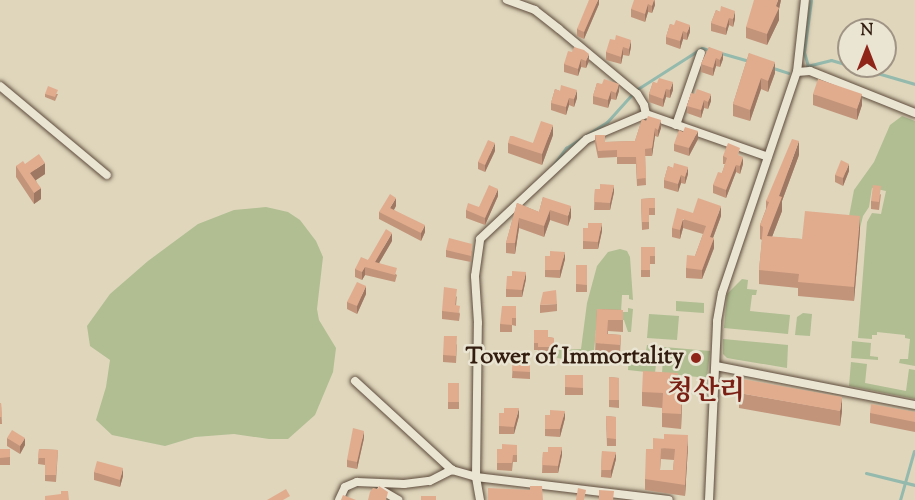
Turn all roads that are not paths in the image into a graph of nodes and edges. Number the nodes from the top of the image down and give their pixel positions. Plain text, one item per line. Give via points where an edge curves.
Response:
1 (507, 0) edge
2 (805, 0) edge
3 (701, 52) dead end
4 (797, 72) junction
5 (0, 86) edge
6 (915, 113) edge
7 (646, 114) junction
8 (675, 125) junction
9 (768, 157) junction
10 (106, 175) dead end
11 (716, 366) junction
12 (354, 381) dead end
13 (915, 405) edge
14 (452, 470) junction
15 (476, 477) junction
16 (370, 483) junction
17 (339, 500) edge
18 (398, 500) edge
19 (480, 500) edge
20 (669, 500) edge
21 (710, 500) edge

1 - 7 street via 535,10 560,29 637,94
2 - 4 street
3 - 8 street
4 - 6 street via 810,71
4 - 9 street
5 - 10 street
7 - 8 street
7 - 15 street via 587,139 480,239 475,276
8 - 9 street
9 - 11 street via 722,293
11 - 13 street
11 - 21 street
12 - 14 street
14 - 15 street
14 - 16 street via 430,481
15 - 19 street
15 - 20 street
16 - 17 street via 357,482 345,487
16 - 18 street

